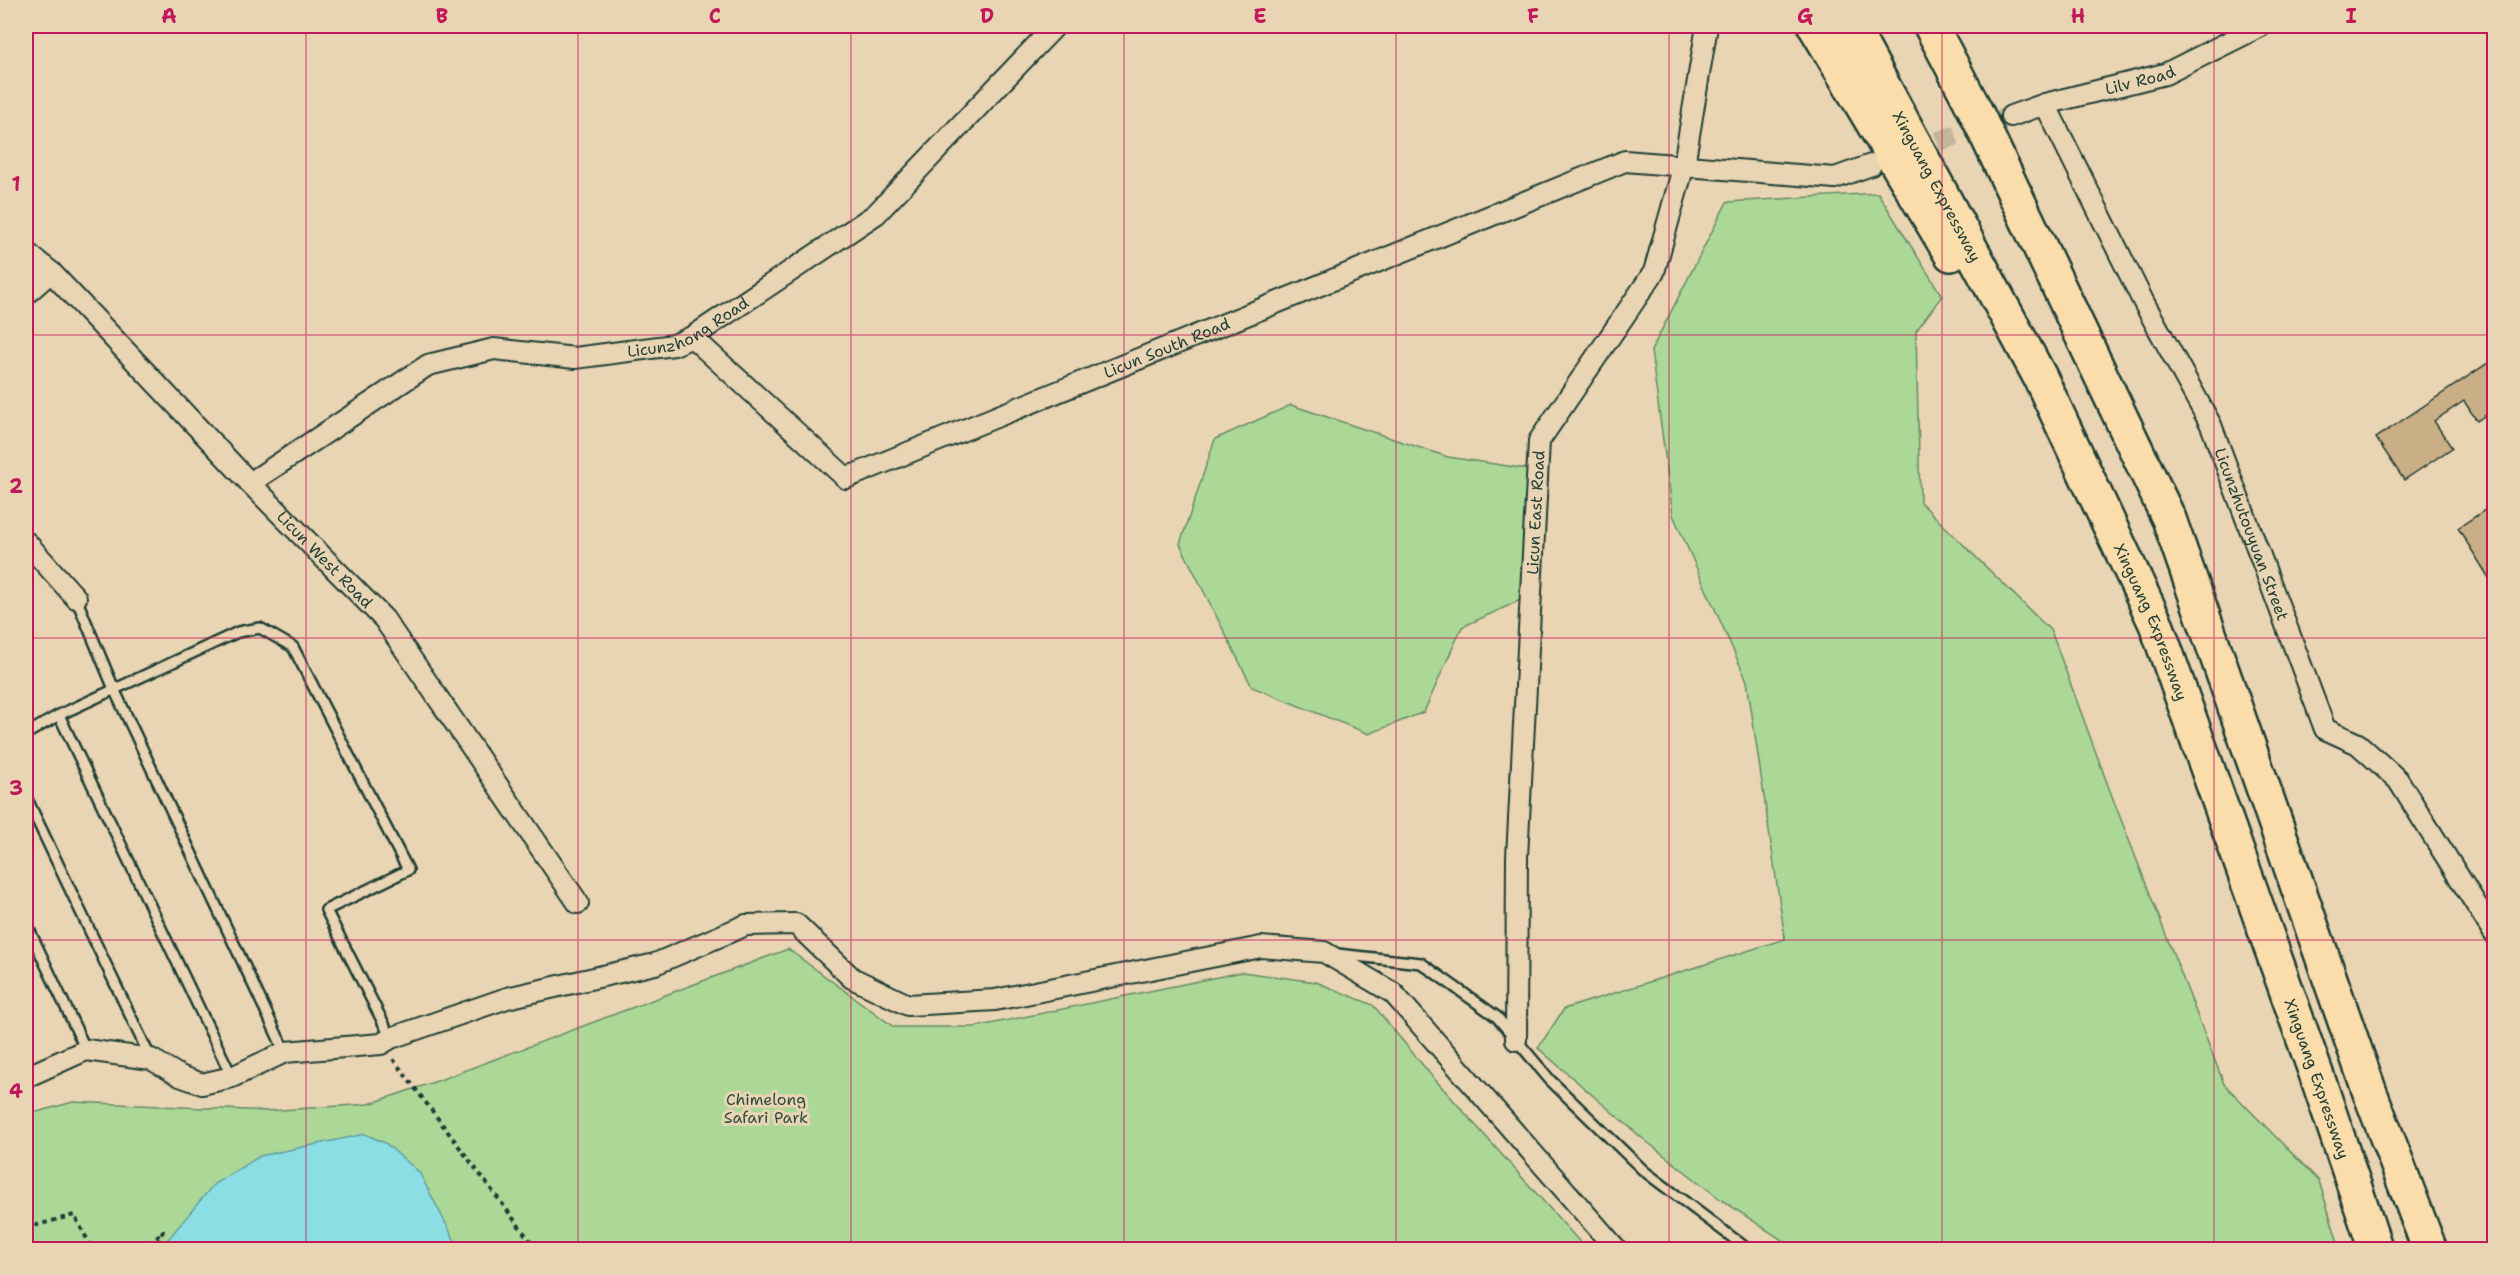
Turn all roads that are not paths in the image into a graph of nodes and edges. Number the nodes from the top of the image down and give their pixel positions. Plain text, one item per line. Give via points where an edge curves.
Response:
1 (1055, 26) edge
2 (1707, 26) edge
3 (1815, 26) edge
4 (1851, 26) edge
5 (1932, 26) edge
6 (2261, 26) edge
7 (2045, 104) junction
8 (2011, 116) tunnel mouth
9 (1684, 165) junction
10 (1872, 165) dead end
11 (26, 252) edge
12 (51, 272) junction
13 (26, 294) edge
14 (692, 338) junction
15 (250, 483) junction
16 (2092, 487) junction
17 (26, 542) edge
18 (76, 598) joint
19 (114, 689) junction
20 (59, 715) junction
21 (26, 735) edge
22 (26, 797) edge
23 (578, 903) dead end
24 (26, 923) edge
25 (2494, 933) edge
26 (1324, 952) junction
27 (1516, 1040) junction
28 (386, 1041) junction
29 (86, 1050) junction
30 (285, 1052) junction
31 (151, 1059) junction
32 (26, 1077) edge
33 (232, 1077) junction
34 (1617, 1250) edge
35 (1749, 1250) edge
36 (2376, 1250) edge
37 (2430, 1250) edge

1 - 14 street, Licunzhong Road via 876,214
2 - 9 street, Licun East Road
3 - 16 highway
4 - 16 highway, Xinguang Expressway via 2040,377
5 - 37 highway via 2169,519 2369,1090
6 - 7 street, Lilv Road via 2165,74
7 - 8 street, Lilv Road
7 - 25 street, Licunzhutouyuan Street via 2143,301 2211,425 2325,729 2358,744 2398,780
9 - 10 street via 1834,177
9 - 14 street, Licun South Road via 1625,161 846,478
9 - 27 street, Licun East Road via 1654,272 1539,441 1516,857
11 - 12 street, Licun West Road
12 - 13 street
12 - 15 street, Licun West Road
14 - 15 street, Licunzhong Road via 674,345 575,358 494,349 428,365
15 - 23 street, Licun West Road via 384,619
16 - 36 highway, Xinguang Expressway via 2156,624
17 - 18 street
18 - 19 lane
19 - 20 lane
19 - 28 lane via 238,632 260,628 293,647 408,870 326,910
19 - 30 lane
20 - 21 lane
20 - 33 lane
22 - 31 lane
24 - 29 lane
26 - 27 lane via 1421,963 1497,1017
26 - 28 street via 1261,947 994,1000 908,1005 852,978 796,924 746,925 654,964 507,998
26 - 34 street via 1393,993
27 - 35 lane via 1550,1080 1644,1171
28 - 30 street
29 - 31 street
29 - 32 street
30 - 33 street
31 - 33 street via 202,1084

